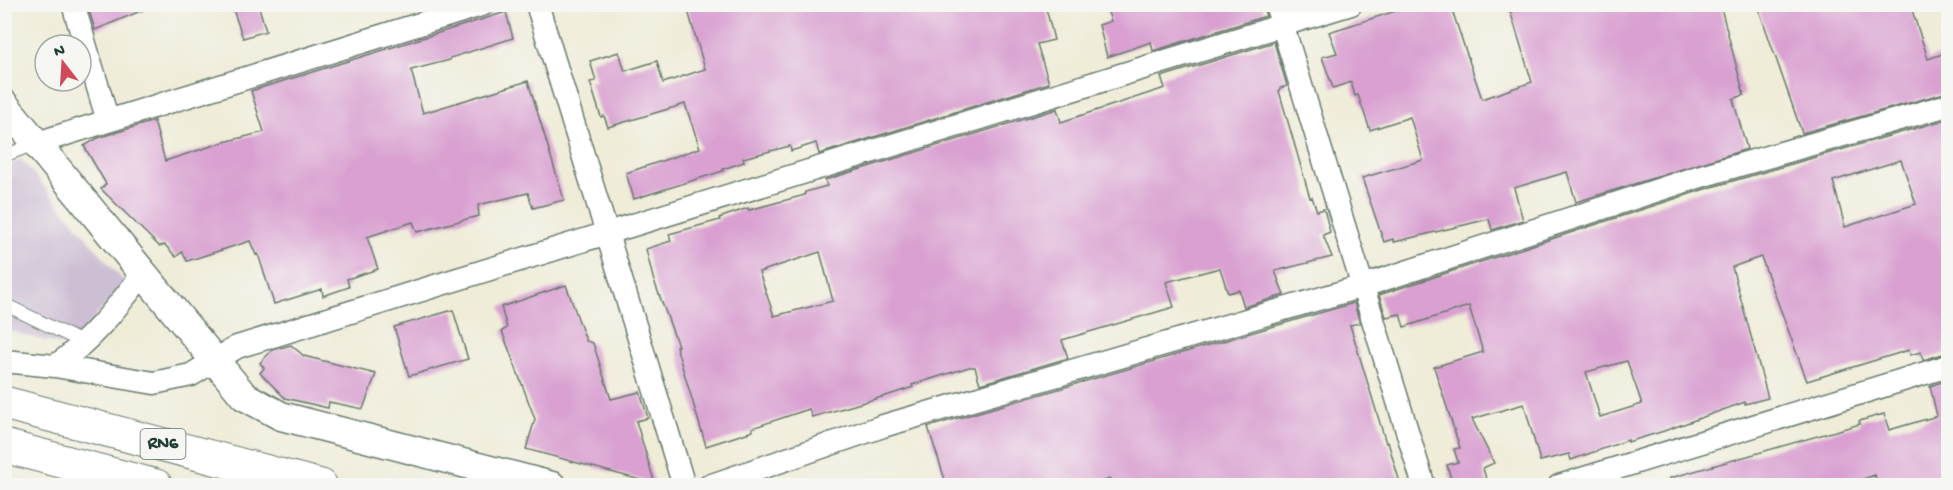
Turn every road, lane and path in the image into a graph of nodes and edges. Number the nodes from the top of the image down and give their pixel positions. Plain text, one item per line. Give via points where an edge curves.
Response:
1 (73, 4) edge
2 (484, 4) edge
3 (537, 4) edge
4 (1351, 4) edge
5 (1280, 15) edge
6 (4, 104) edge
7 (1948, 105) edge
8 (108, 121) junction
9 (37, 143) junction
10 (4, 156) edge
11 (606, 233) junction
12 (143, 274) junction
13 (1363, 286) junction
14 (4, 304) edge
15 (84, 343) junction
16 (4, 361) edge
17 (214, 361) junction
18 (55, 366) junction
19 (1948, 366) edge
20 (4, 403) edge
21 (4, 446) edge
22 (156, 486) edge
23 (321, 486) edge
24 (552, 486) edge
25 (684, 486) edge
26 (710, 486) edge
27 (1424, 486) edge
28 (1559, 486) edge

1 - 8 street
2 - 8 street
3 - 11 street
4 - 5 street
5 - 11 street
5 - 13 street
6 - 9 street
7 - 13 street via 1701,176
8 - 9 street
9 - 10 lane
9 - 12 street
11 - 17 street via 237,346
11 - 25 street
12 - 15 street
12 - 17 street
13 - 26 street via 883,426
13 - 27 street
14 - 15 lane
15 - 18 street
16 - 18 street
17 - 18 street via 191,375 154,383
17 - 24 street via 244,396 281,416
19 - 28 street
20 - 23 highway, RN6
21 - 22 highway, RN6

